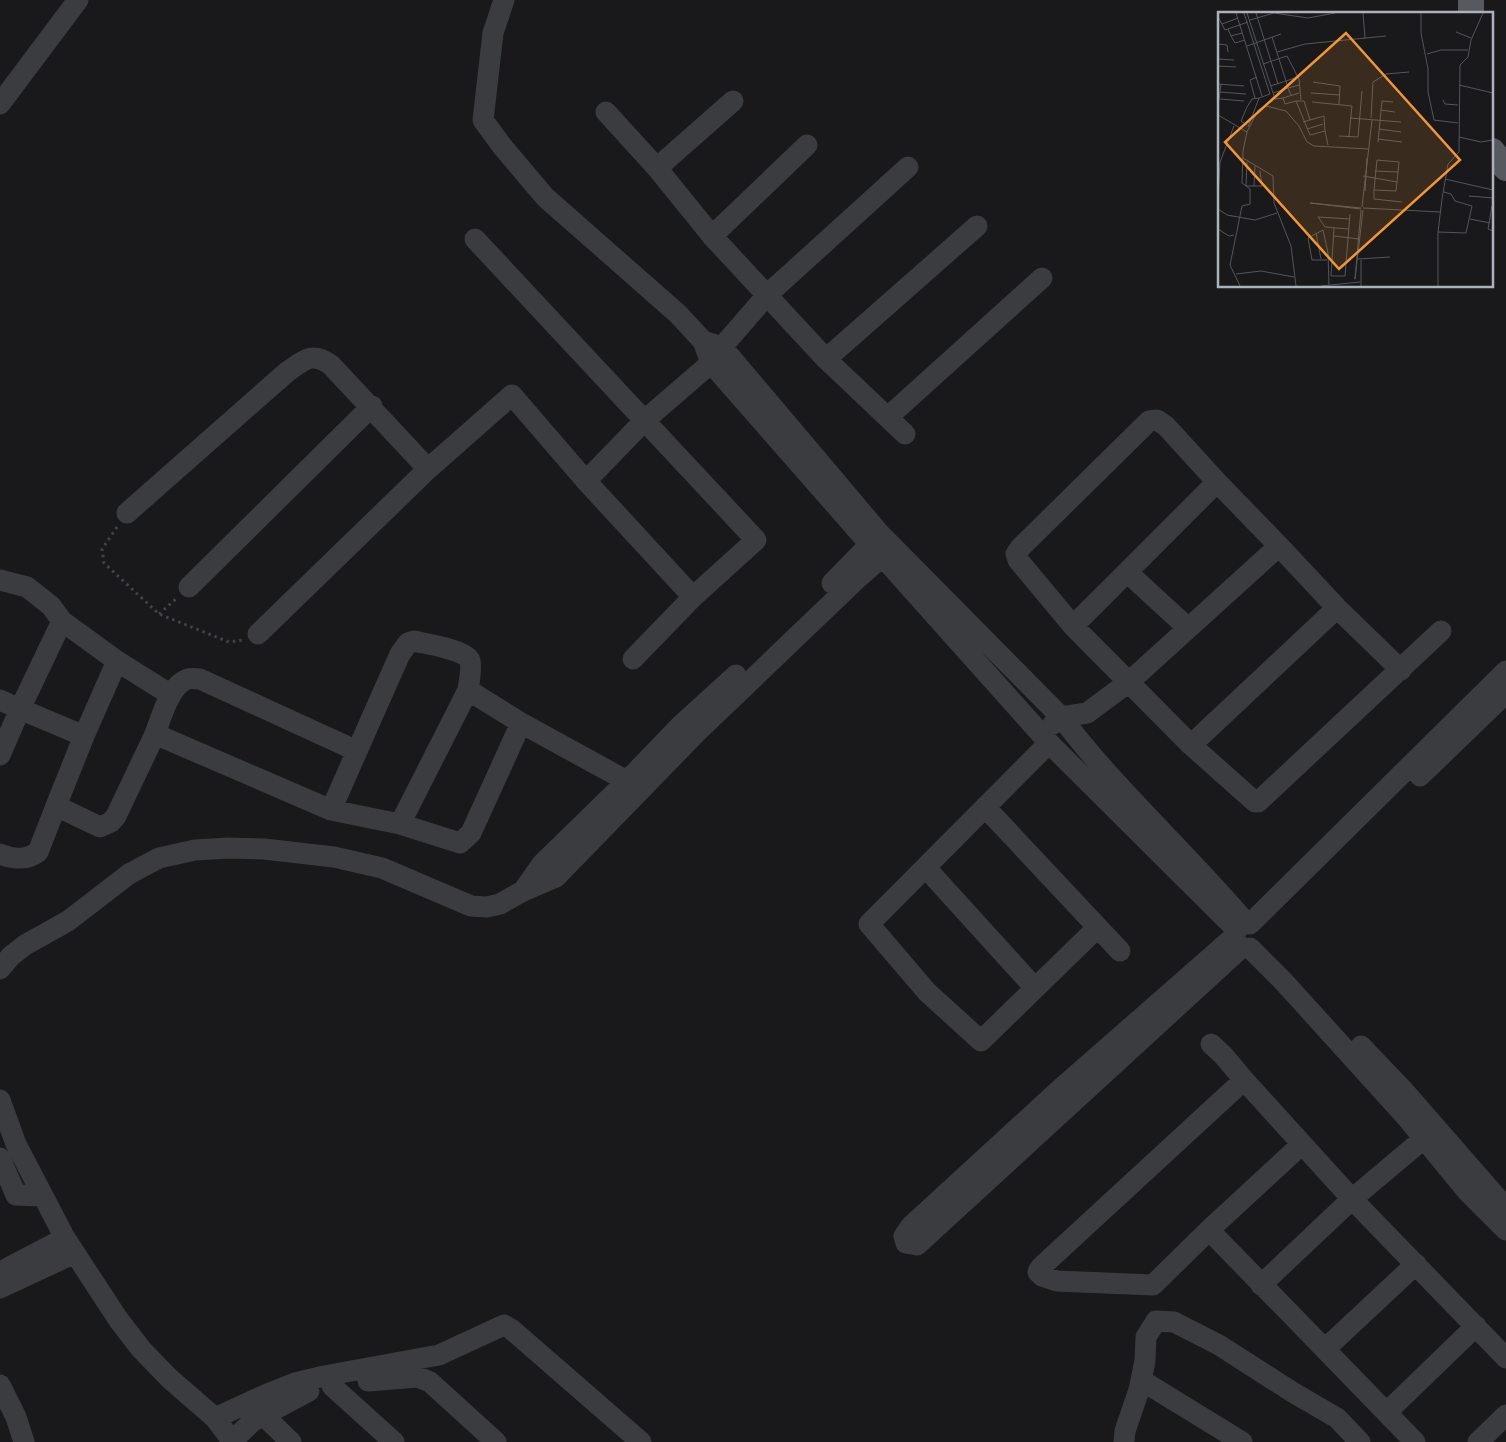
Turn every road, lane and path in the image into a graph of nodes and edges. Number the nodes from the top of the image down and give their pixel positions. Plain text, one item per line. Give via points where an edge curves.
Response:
1 (78, 0) edge
2 (504, 0) edge
3 (733, 101) dead end
4 (0, 104) edge
5 (606, 112) dead end
6 (807, 145) dead end
7 (1494, 153) edge
8 (908, 167) dead end
9 (657, 168) junction
10 (1506, 168) edge
11 (977, 226) dead end
12 (712, 236) junction
13 (475, 239) dead end
14 (1042, 278) dead end
15 (767, 295) junction
16 (712, 351) junction
17 (826, 359) junction
18 (372, 406) junction
19 (888, 417) junction
20 (645, 420) junction
21 (905, 434) dead end
22 (428, 469) junction
23 (586, 481) junction
24 (1217, 482) junction
25 (128, 513) joint
26 (881, 546) junction
27 (1279, 546) junction
28 (1127, 572) junction
29 (2, 586) edge
30 (189, 587) joint
31 (693, 597) junction
32 (1337, 608) junction
33 (159, 614) junction
34 (62, 621) junction
35 (1073, 626) junction
36 (1188, 628) junction
37 (1441, 631) dead end
38 (258, 634) dead end
39 (229, 642) dead end
40 (634, 659) dead end
41 (117, 661) junction
42 (1401, 670) junction
43 (1506, 671) edge
44 (1129, 682) junction
45 (468, 690) junction
46 (1506, 693) edge
47 (171, 695) junction
48 (0, 700) edge
49 (20, 709) junction
50 (1087, 713) junction
51 (1061, 717) junction
52 (522, 723) junction
53 (155, 734) junction
54 (84, 736) junction
55 (1045, 738) junction
56 (1191, 745) junction
57 (357, 751) junction
58 (1076, 754) junction
59 (0, 755) edge
60 (628, 781) junction
61 (56, 806) junction
62 (985, 807) junction
63 (331, 810) junction
64 (400, 824) junction
65 (0, 854) edge
66 (926, 868) junction
67 (523, 891) junction
68 (1097, 928) junction
69 (1247, 935) junction
70 (1120, 951) dead end
71 (0, 969) edge
72 (1035, 988) junction
73 (1211, 1044) dead end
74 (1244, 1080) junction
75 (0, 1100) edge
76 (1429, 1133) junction
77 (1302, 1144) junction
78 (0, 1158) edge
79 (43, 1196) junction
80 (1352, 1199) junction
81 (8, 1200) edge
82 (1506, 1208) edge
83 (1209, 1230) junction
84 (1506, 1230) edge
85 (70, 1245) junction
86 (1416, 1264) junction
87 (0, 1272) edge
88 (1261, 1285) junction
89 (0, 1288) edge
90 (1476, 1326) junction
91 (1325, 1349) junction
92 (1506, 1358) edge
93 (1141, 1380) junction
94 (0, 1385) edge
95 (332, 1386) junction
96 (1387, 1412) junction
97 (263, 1415) junction
98 (1506, 1415) edge
99 (215, 1418) junction
100 (232, 1441) edge
101 (24, 1442) edge
102 (291, 1442) edge
103 (394, 1442) edge
104 (496, 1442) edge
105 (641, 1442) edge
106 (1124, 1442) edge
107 (1242, 1442) edge
108 (1360, 1442) edge
109 (1415, 1442) edge
110 (1478, 1442) edge

1 - 4 street
2 - 16 street via 493,33 483,120 545,197 678,314
3 - 9 street
5 - 9 street
6 - 12 street
7 - 10 main road
8 - 15 street
9 - 12 street
11 - 17 street
12 - 15 street
13 - 20 street
14 - 19 street
15 - 16 street
15 - 17 street
16 - 20 street
16 - 26 street
17 - 19 street
18 - 22 street
18 - 25 street via 322,358 304,360 238,413
18 - 30 street
19 - 21 street
20 - 23 street
20 - 31 street via 756,540
22 - 23 street via 512,395
22 - 38 street
23 - 31 street
24 - 27 street
24 - 28 street
24 - 35 street via 1166,426 1157,420 1149,421 1020,548 1016,554 1018,560
25 - 33 path via 102,549 104,563
26 - 51 street
26 - 55 street via 896,572
26 - 60 street via 680,726
26 - 67 street via 556,878
27 - 32 street
27 - 36 street
28 - 35 street
28 - 36 street
29 - 34 street via 27,587 51,606
30 - 33 path
31 - 40 street
32 - 42 street
32 - 56 street
33 - 39 path
34 - 41 street
34 - 49 street
35 - 44 street
36 - 44 street
37 - 42 street
41 - 47 street
41 - 54 street
42 - 56 street via 1258,802
43 - 69 street
44 - 50 street
44 - 56 street
45 - 52 street
45 - 57 street via 468,657 460,652 408,643 400,654
45 - 64 street
46 - 69 street
47 - 53 street
47 - 57 street via 179,684 188,679 200,679
48 - 49 street
49 - 54 street
49 - 59 street
50 - 51 street
50 - 58 street
51 - 55 street
51 - 58 street
52 - 60 street
52 - 64 street via 471,833 464,841 460,843
53 - 61 street via 121,808 111,822 100,827
53 - 63 street
54 - 61 street
55 - 58 street
55 - 62 street
57 - 63 street
58 - 69 street
60 - 67 street via 542,864
61 - 65 street via 38,852 32,857 18,859
62 - 66 street
62 - 68 street
63 - 64 street
66 - 72 street
66 - 72 street via 869,924 927,992 981,1041
67 - 71 street via 500,904 471,906 382,868 334,856 264,849 195,850 159,858 129,874 68,921 24,946
68 - 70 street
68 - 72 street
69 - 69 street via 1057,1092 911,1226 904,1236 906,1243 917,1245
69 - 76 street via 1403,1090
73 - 74 street
74 - 77 street
74 - 83 street via 1038,1272 1057,1281 1153,1286
75 - 79 street via 16,1144
76 - 80 street
76 - 82 street
76 - 84 street via 1467,1191
77 - 80 street
77 - 83 street
78 - 81 street
79 - 81 street
79 - 85 street
80 - 86 street
80 - 88 street
83 - 88 street
85 - 87 street
85 - 89 street
85 - 99 street via 141,1349 168,1378
86 - 90 street
86 - 91 street
88 - 91 street
90 - 92 street
90 - 96 street
91 - 96 street
93 - 106 street
93 - 107 street
93 - 108 street via 1146,1337 1156,1321 1174,1322 1219,1345 1337,1418
94 - 101 street
95 - 97 street via 308,1391
95 - 103 street
95 - 104 street via 418,1377 430,1382
96 - 109 street
97 - 100 street
97 - 102 street
98 - 110 street
99 - 100 street
99 - 105 street via 295,1383 438,1355 504,1325

